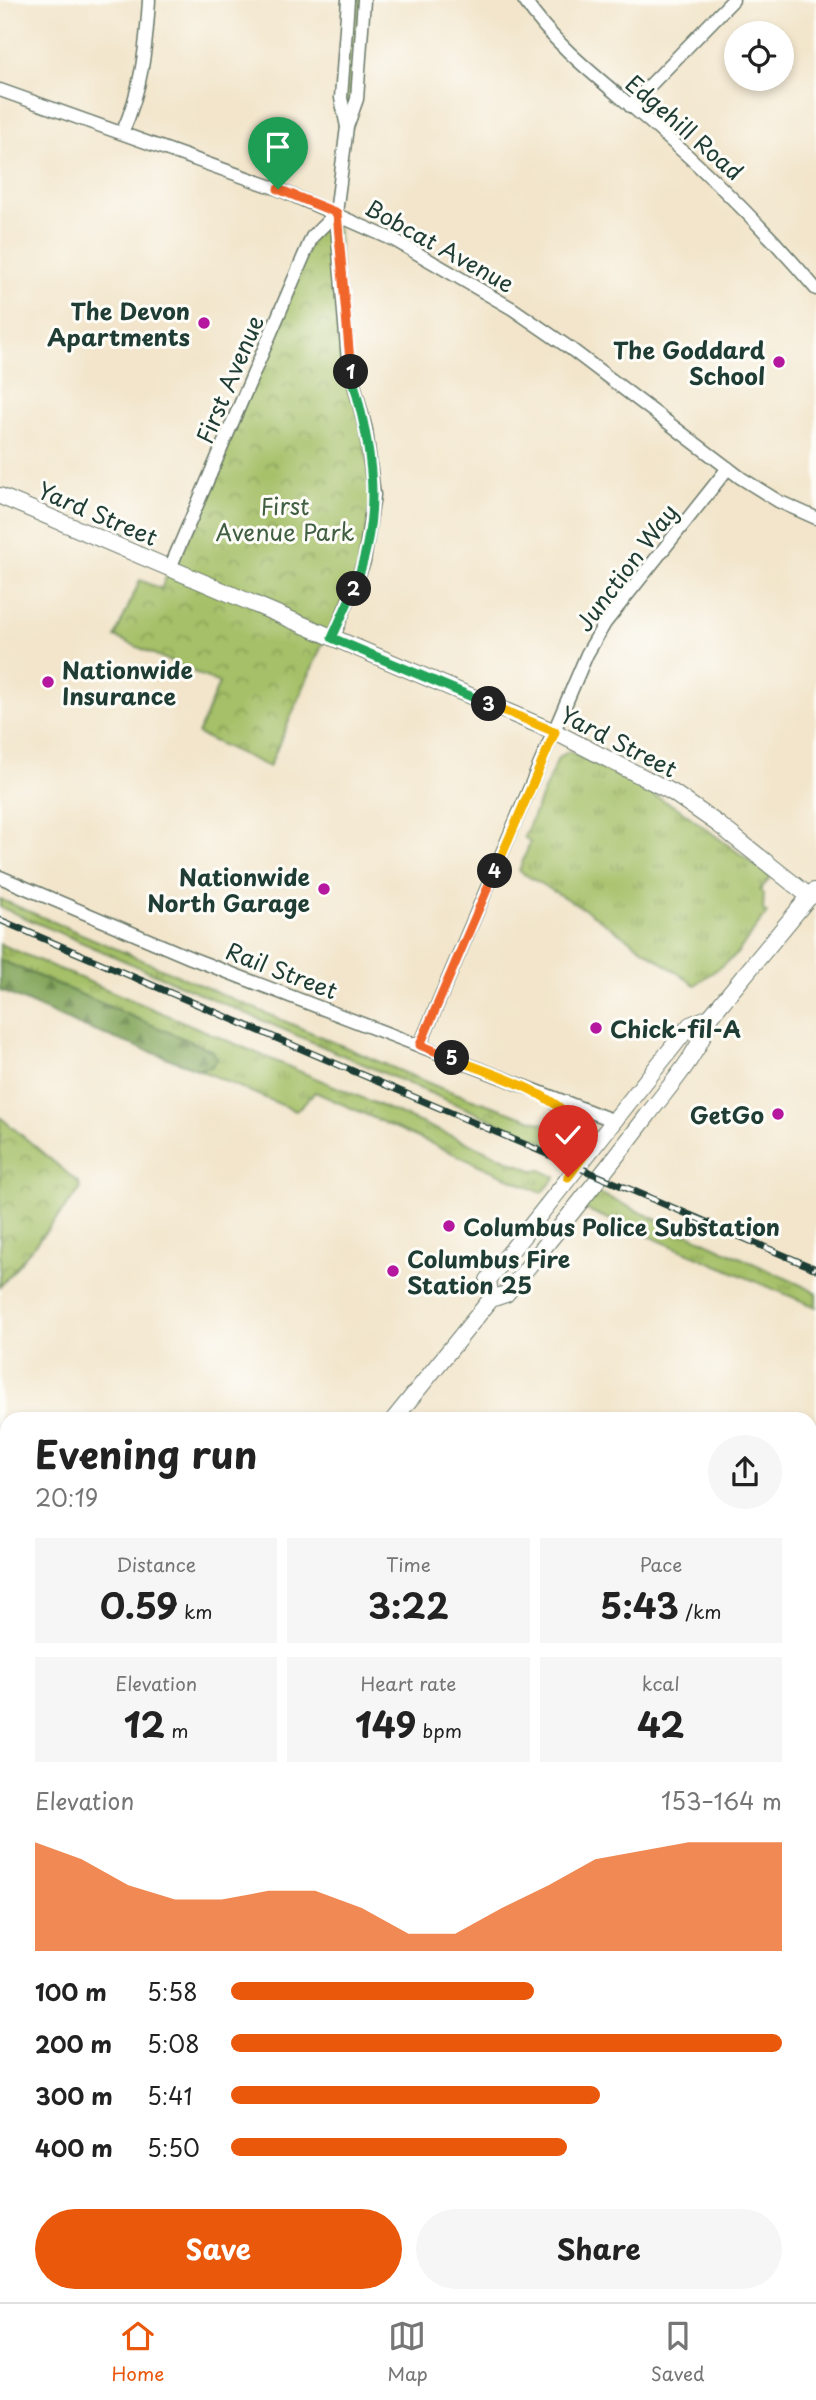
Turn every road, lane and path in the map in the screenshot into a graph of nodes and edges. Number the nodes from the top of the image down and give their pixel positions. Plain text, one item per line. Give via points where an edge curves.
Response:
1 (149, 0) edge
2 (348, 0) edge
3 (364, 0) edge
4 (524, 0) edge
5 (733, 0) edge
6 (0, 90) edge
7 (631, 106) junction
8 (348, 127) junction
9 (121, 133) junction
10 (337, 213) junction
11 (816, 289) edge
12 (728, 468) junction
13 (0, 496) edge
14 (816, 518) edge
15 (170, 568) junction
16 (332, 638) junction
17 (555, 732) junction
18 (0, 877) edge
19 (813, 893) edge
20 (710, 1017) junction
21 (420, 1045) junction
22 (551, 1099) junction
23 (612, 1120) junction
24 (588, 1150) junction
25 (542, 1250) junction
26 (491, 1299) junction
27 (400, 1412) edge

1 - 9 street via 142,74
2 - 8 street via 341,98
3 - 8 street via 357,99
4 - 7 street, Edgehill Road via 548,31
5 - 7 street
6 - 9 street, Bobcat Avenue
7 - 11 street, Edgehill Road via 727,190
8 - 10 street
9 - 10 street, Bobcat Avenue
10 - 12 street, Bobcat Avenue via 513,309
10 - 15 street, First Avenue via 312,237
10 - 16 street via 348,361 366,430 374,495 364,562
12 - 14 street, Bobcat Avenue via 778,501
12 - 17 street, Junction Way via 605,624 587,654
13 - 15 street, Yard Street
15 - 16 street, Yard Street
16 - 17 street, Yard Street
17 - 19 street, Yard Street via 671,792
17 - 21 street, Junction Way
18 - 21 street, Rail Street via 191,958
19 - 20 street
20 - 23 street via 690,1025
20 - 25 street via 705,1037 672,1084
21 - 22 street, Rail Street
22 - 23 street, Rail Street
22 - 24 street, Rail Street via 581,1131
23 - 24 street
23 - 25 street via 618,1130 618,1145 551,1228
24 - 26 street via 488,1280
25 - 26 street via 506,1294
26 - 27 street

